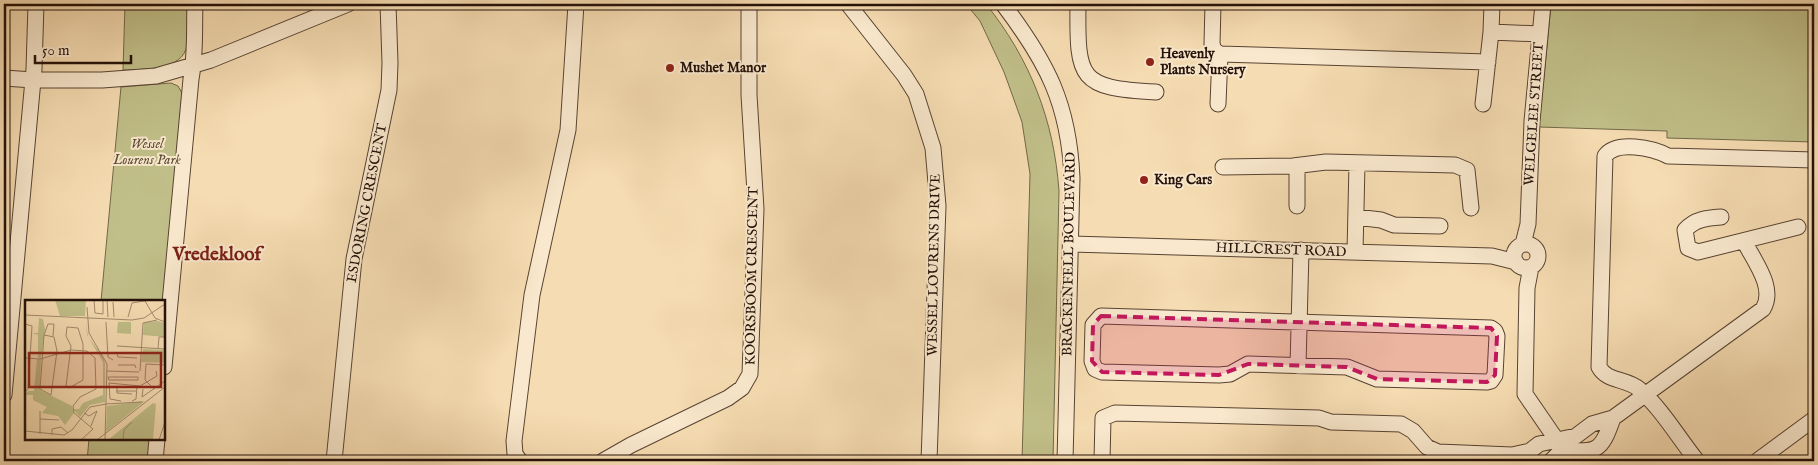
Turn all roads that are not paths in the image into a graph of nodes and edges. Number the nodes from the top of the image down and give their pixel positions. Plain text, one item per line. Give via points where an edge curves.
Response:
1 (36, 4) edge
2 (195, 4) edge
3 (348, 4) edge
4 (388, 4) edge
5 (576, 4) edge
6 (749, 4) edge
7 (848, 4) edge
8 (1003, 4) edge
9 (1078, 4) edge
10 (1213, 4) edge
11 (1492, 4) edge
12 (1543, 4) edge
13 (1491, 32) junction
14 (1540, 34) junction
15 (1220, 54) junction
16 (1488, 62) junction
17 (193, 67) junction
18 (4, 78) edge
19 (33, 80) junction
20 (1156, 92) dead end
21 (1218, 104) dead end
22 (1483, 104) dead end
23 (1814, 160) edge
24 (1357, 164) junction
25 (1297, 166) junction
26 (1223, 167) dead end
27 (1297, 206) dead end
28 (1471, 208) dead end
29 (1356, 217) junction
30 (1721, 217) dead end
31 (1440, 226) dead end
32 (1798, 227) dead end
33 (1744, 241) junction
34 (1071, 244) junction
35 (1301, 250) junction
36 (1355, 252) junction
37 (1524, 256) junction
38 (1299, 322) junction
39 (165, 356) edge
40 (1298, 366) junction
41 (4, 395) edge
42 (1647, 395) junction
43 (1613, 418) junction
44 (1814, 419) edge
45 (157, 440) edge
46 (1563, 451) edge
47 (1476, 457) edge
48 (155, 461) edge
49 (334, 461) edge
50 (520, 461) edge
51 (603, 461) edge
52 (929, 461) edge
53 (1065, 461) edge
54 (1102, 461) edge
55 (1551, 461) edge
56 (1697, 461) edge
57 (1757, 461) edge

1 - 19 street
2 - 17 street
3 - 17 street
4 - 49 street, ESDORING CRESCENT via 388,90 354,259
5 - 50 street via 568,130 528,324 514,441 515,454
6 - 51 street, KOORSBOOM CRESCENT via 749,95 756,209 750,374 742,388 728,398
7 - 52 street, WESSEL LOURENS DRIVE via 916,94 933,148 938,206
8 - 34 street, BRACKENFELL BOULEVARD via 1033,43 1065,120 1071,144
9 - 20 street via 1080,52 1090,80 1116,90
10 - 15 street via 1212,44
11 - 13 street
12 - 14 street, WELGELEE STREET
13 - 14 street
13 - 16 street
14 - 37 street, WELGELEE STREET
15 - 16 street
15 - 21 street
16 - 22 street
17 - 19 street via 136,78
17 - 39 street
18 - 19 street
19 - 41 street
23 - 42 street via 1668,156 1654,149 1626,148 1613,148 1606,153 1603,162 1598,362 1605,374 1633,384
24 - 25 street via 1326,162
24 - 28 street via 1465,168 1469,176
24 - 29 street
25 - 26 street
25 - 27 street
29 - 31 street via 1394,225
29 - 36 street
30 - 33 street via 1690,224 1685,230 1688,248 1698,252
32 - 33 street
33 - 42 street via 1766,284 1766,305
34 - 35 street, HILLCREST ROAD
34 - 53 street, BRACKENFELL BOULEVARD
35 - 36 street, HILLCREST ROAD
35 - 38 street
36 - 37 street, HILLCREST ROAD
37 - 46 street, WELGELEE STREET via 1527,288 1525,394
38 - 40 street
38 - 40 street via 1491,328 1497,336 1495,375 1491,381 1377,379 1353,368
38 - 40 street via 1101,316 1093,325 1092,352 1093,366 1102,372 1219,375 1230,374 1244,365
42 - 43 street
42 - 56 street
43 - 46 street via 1592,424
43 - 46 street via 1605,441 1589,452
44 - 57 street
45 - 48 street
46 - 47 street via 1539,444 1521,454
46 - 55 street
47 - 54 street via 1434,451 1410,428 1396,423 1115,413 1103,418

